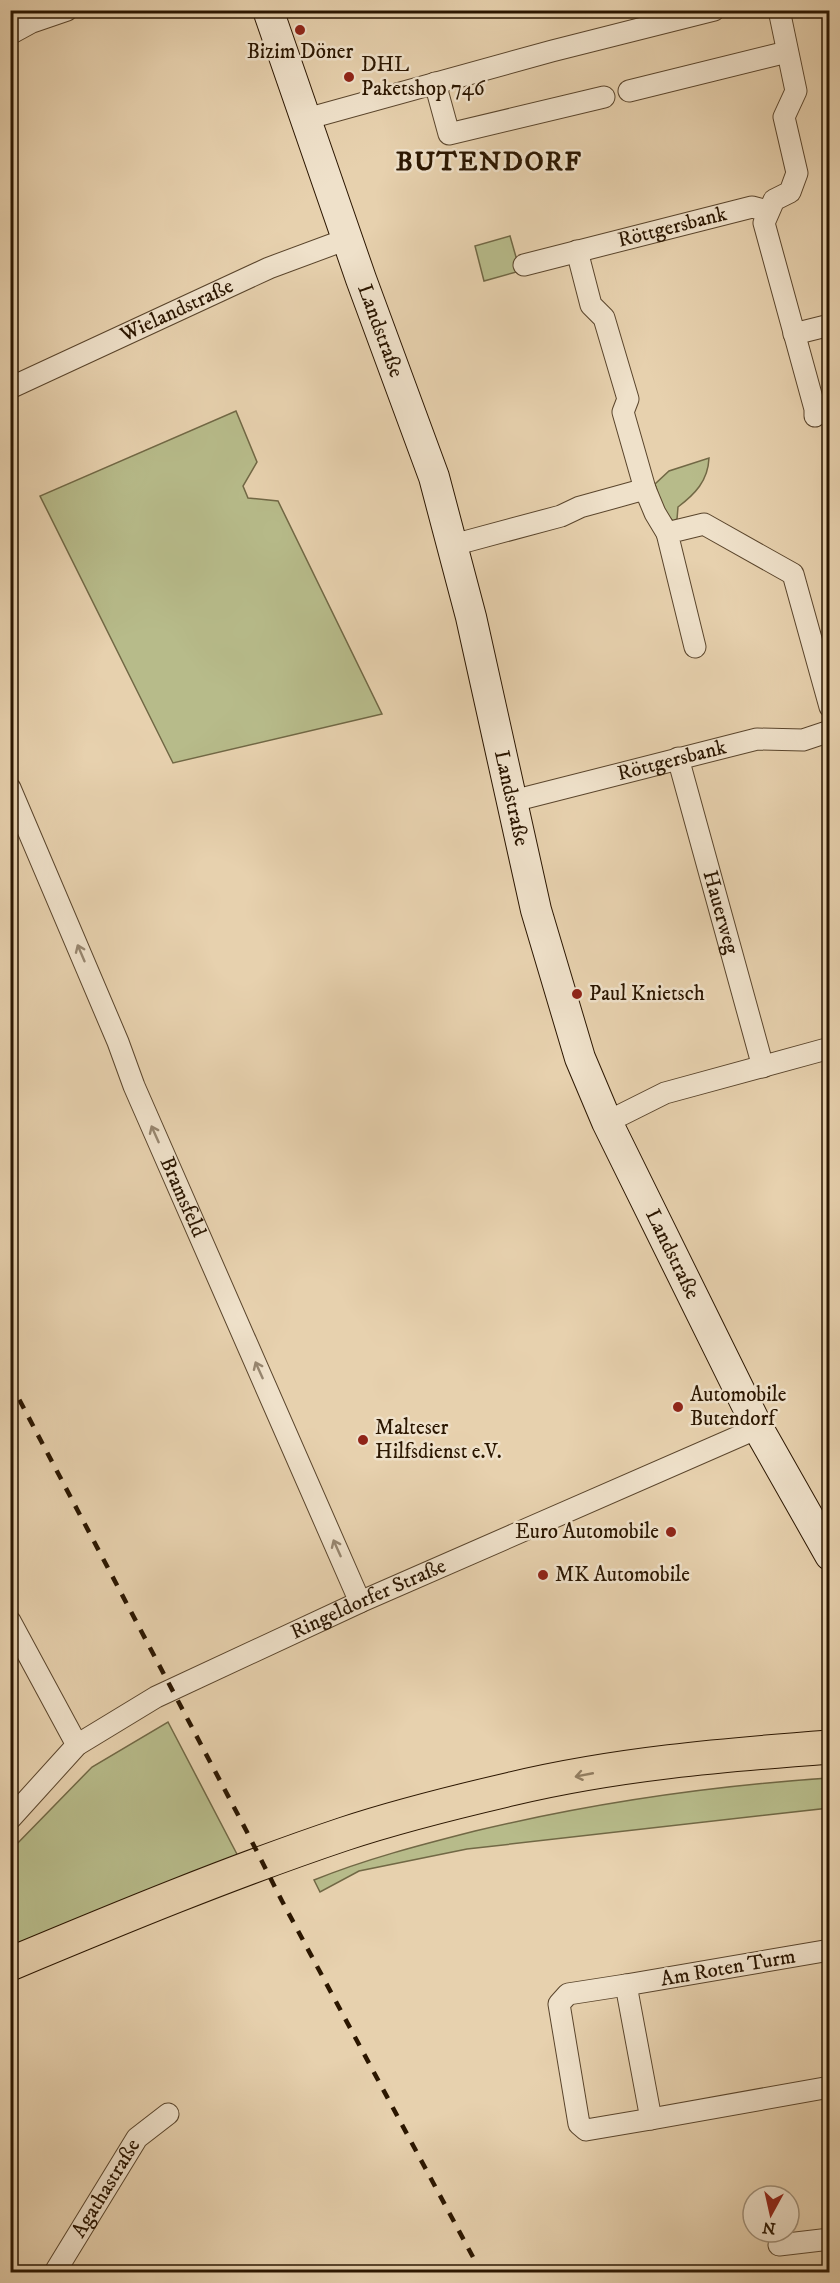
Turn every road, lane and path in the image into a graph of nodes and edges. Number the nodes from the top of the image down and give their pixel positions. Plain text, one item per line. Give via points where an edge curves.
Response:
1 (67, 10) edge
2 (268, 10) edge
3 (714, 10) edge
4 (779, 10) edge
5 (30, 16) edge
6 (10, 34) edge
7 (787, 52) junction
8 (435, 83) junction
9 (629, 91) dead end
10 (604, 97) dead end
11 (306, 119) junction
12 (768, 211) junction
13 (347, 239) junction
14 (577, 251) junction
15 (524, 265) dead end
16 (830, 325) edge
17 (794, 334) junction
18 (10, 388) edge
19 (815, 417) dead end
20 (645, 489) junction
21 (667, 533) junction
22 (453, 545) junction
23 (695, 647) dead end
24 (830, 707) edge
25 (830, 731) edge
26 (678, 758) junction
27 (10, 788) edge
28 (513, 801) junction
29 (830, 1048) edge
30 (763, 1067) junction
31 (607, 1122) junction
32 (758, 1428) junction
33 (830, 1555) edge
34 (360, 1602) junction
35 (10, 1620) edge
36 (77, 1745) junction
37 (830, 1747) edge
38 (830, 1767) edge
39 (10, 1819) edge
40 (830, 1950) edge
41 (10, 1964) edge
42 (10, 1984) edge
43 (626, 1985) junction
44 (830, 2088) edge
45 (168, 2114) dead end
46 (651, 2119) junction
47 (830, 2240) edge
48 (779, 2245) dead end
49 (55, 2272) edge

1 - 5 street
2 - 11 street, Landstraße
3 - 8 street
4 - 7 street
5 - 6 street
7 - 9 street
7 - 12 street via 796,91 784,117 797,173 790,192 774,200
8 - 10 street via 449,134
8 - 11 street
11 - 13 street, Landstraße
12 - 14 street, Röttgersbank via 752,207
12 - 17 street via 764,223
13 - 18 street, Wielandstraße via 269,268
13 - 22 street, Landstraße via 434,477
14 - 15 street, Röttgersbank
14 - 20 street via 591,305 604,318 628,399 623,412
16 - 17 street
17 - 19 street
20 - 21 street
20 - 22 street
21 - 23 street
21 - 24 street via 704,524 794,574
22 - 28 street, Landstraße
25 - 26 street, Röttgersbank via 803,740 757,739
26 - 28 street, Röttgersbank
26 - 30 street, Hauerweg
34 -> 27 street, Bramsfeld via 140,1099
28 - 31 street, Landstraße via 562,1002
29 - 30 street
30 - 31 street via 665,1094
31 - 32 street, Landstraße
32 - 33 street, Landstraße
32 - 34 street, Ringeldorfer Straße
34 - 36 street, Ringeldorfer Straße via 156,1697
35 - 36 street
36 - 39 street, Ringeldorfer Straße
37 -> 41 highway via 594,1773 412,1815 346,1834 195,1889
38 - 42 highway via 758,1772 594,1794 407,1837 352,1852 201,1906
40 - 43 street, Am Roten Turm
43 - 46 street
43 - 46 street, Am Roten Turm via 568,1994 559,2004 579,2124 586,2130
44 - 46 street, Am Roten Turm
45 - 49 street, Agathastraße via 137,2138
47 - 48 street

